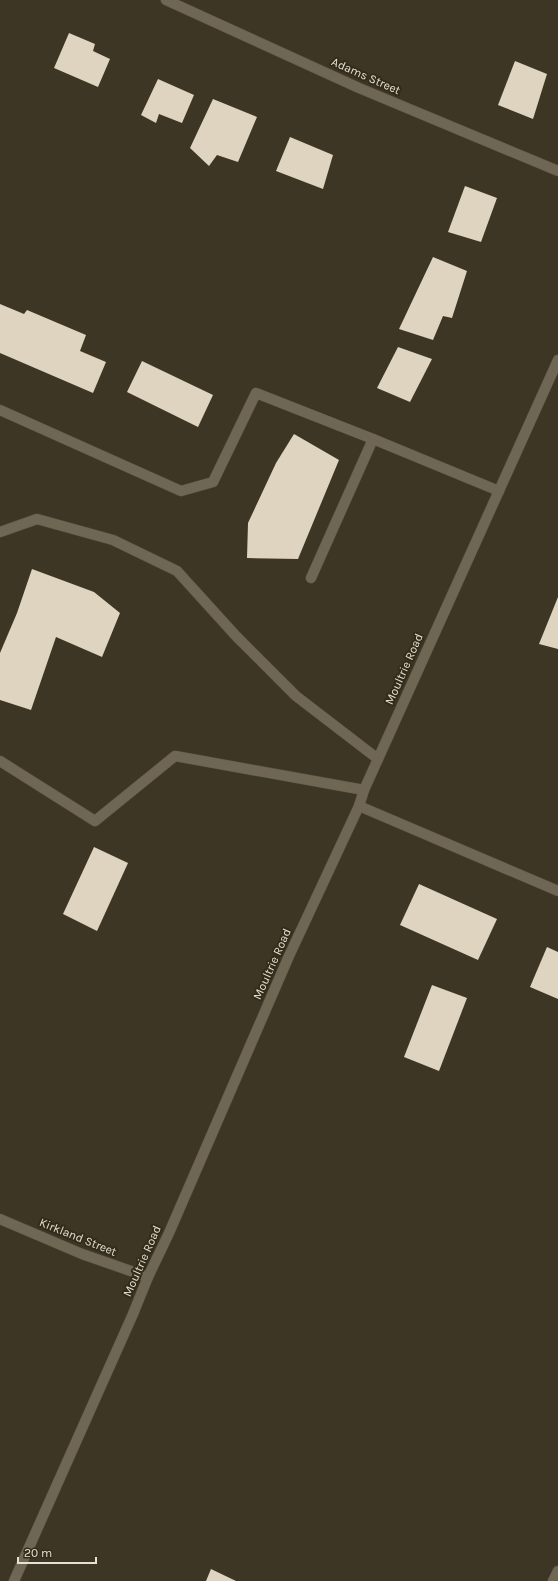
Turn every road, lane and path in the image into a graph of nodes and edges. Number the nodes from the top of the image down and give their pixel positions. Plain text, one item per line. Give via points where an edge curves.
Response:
1 (166, 0) edge
2 (558, 172) edge
3 (558, 360) edge
4 (0, 410) edge
5 (373, 438) junction
6 (498, 491) junction
7 (0, 532) edge
8 (311, 578) dead end
9 (378, 759) junction
10 (0, 761) edge
11 (364, 790) junction
12 (360, 806) junction
13 (558, 892) edge
14 (0, 1219) edge
15 (148, 1277) junction
16 (558, 1571) edge
17 (14, 1581) edge
18 (553, 1581) edge

1 - 2 street, Adams Street via 359,88
3 - 6 street, Moultrie Road
4 - 5 street via 181,491 213,482 256,393
5 - 6 street
5 - 8 street
6 - 9 street, Moultrie Road
7 - 9 street via 38,519 113,540 177,571 236,636 296,696
9 - 11 street, Moultrie Road
10 - 11 street via 95,822 175,756
11 - 12 street, Moultrie Road
12 - 13 street
12 - 15 street, Moultrie Road via 289,956
14 - 15 street, Kirkland Street via 82,1254
15 - 17 street, Moultrie Road
16 - 18 street

